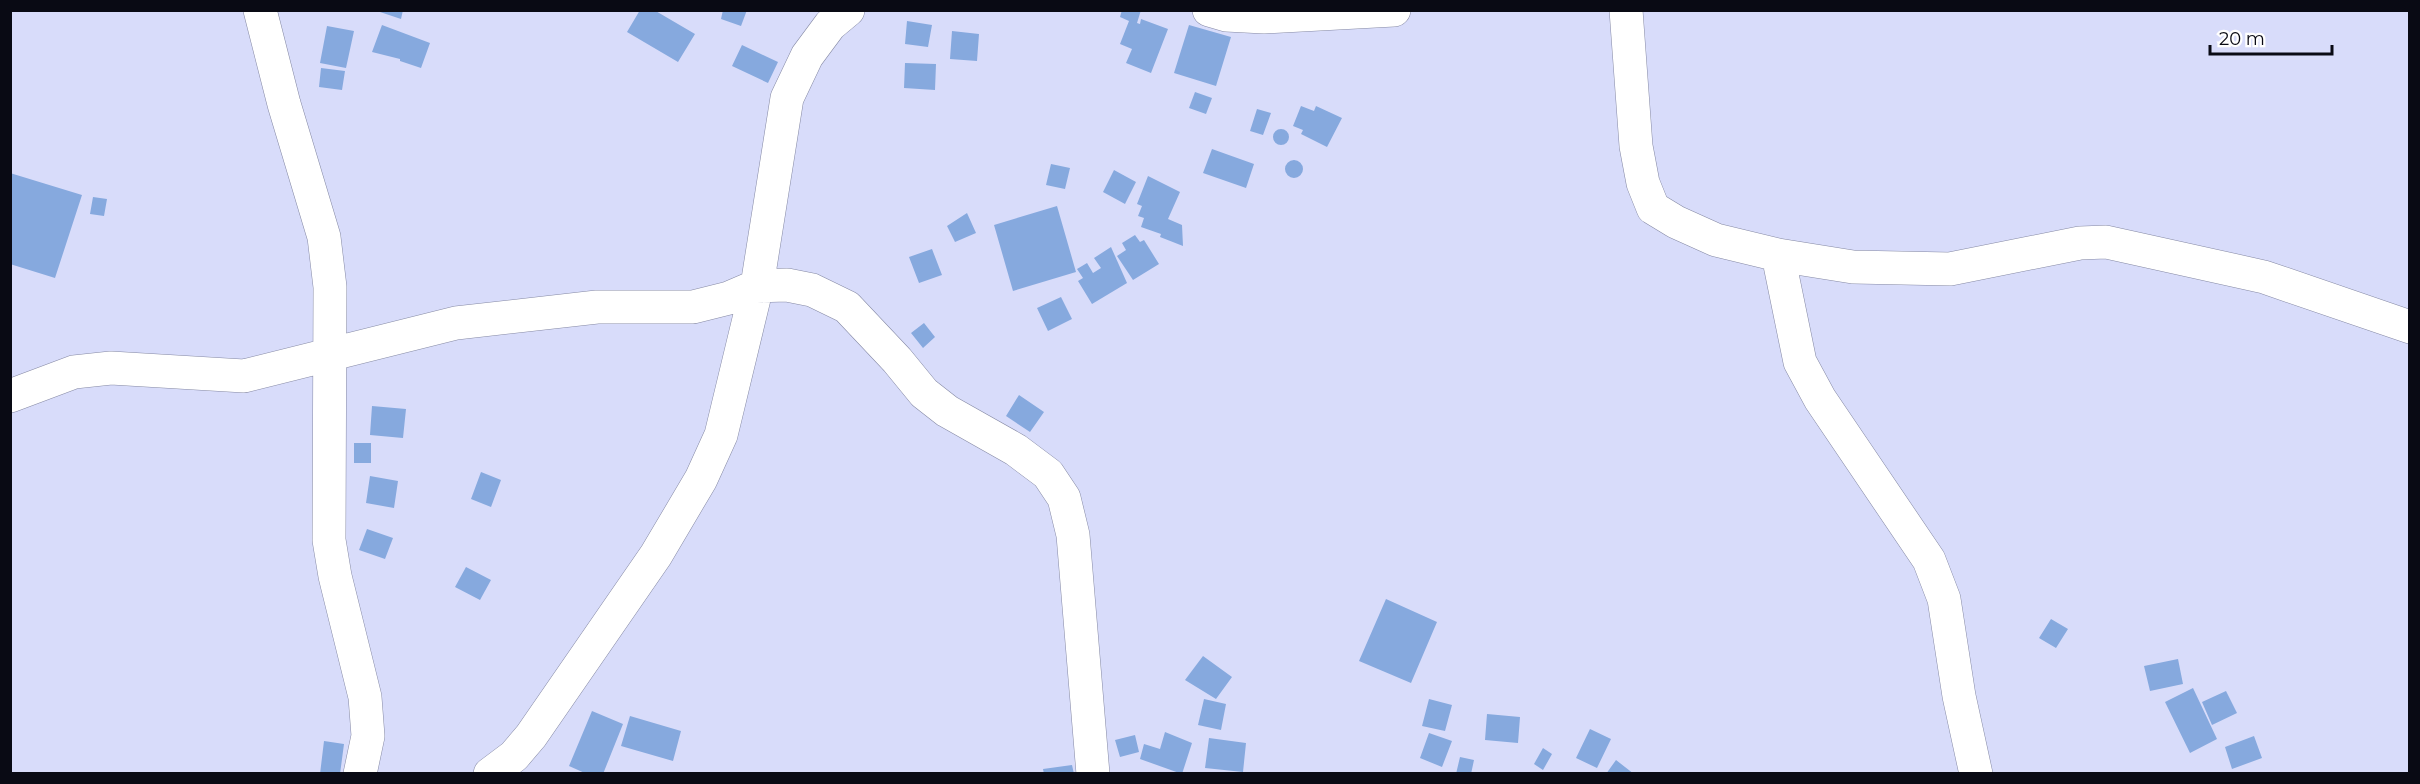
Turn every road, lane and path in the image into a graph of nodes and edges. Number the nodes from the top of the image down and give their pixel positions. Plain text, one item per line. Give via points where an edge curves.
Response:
1 (260, 10) edge
2 (848, 10) edge
3 (1209, 10) edge
4 (1394, 10) edge
5 (1626, 10) edge
6 (1778, 255) junction
7 (757, 286) junction
8 (2409, 327) edge
9 (328, 355) junction
10 (10, 396) edge
11 (360, 774) edge
12 (490, 774) edge
13 (1093, 774) edge
14 (1976, 774) edge

1 - 9 street via 324,237 330,287
2 - 7 street via 830,25 807,56 787,98
3 - 4 street via 1264,17
5 - 6 street via 1636,146 1643,183 1653,208 1716,240
6 - 8 street via 1853,267 1950,269 2080,243 2106,242 2264,277
6 - 14 street via 1800,362 1820,399 1929,560 1944,599
7 - 9 street via 729,298 693,306 597,307 456,323
7 - 12 street via 721,435 701,479 656,555 531,736 514,756
7 - 13 street via 787,285 812,290 847,307 924,393 1048,474 1064,498 1072,535
9 - 10 street via 244,376 111,368 74,372
9 - 11 street via 329,540 334,576 365,697 368,736

